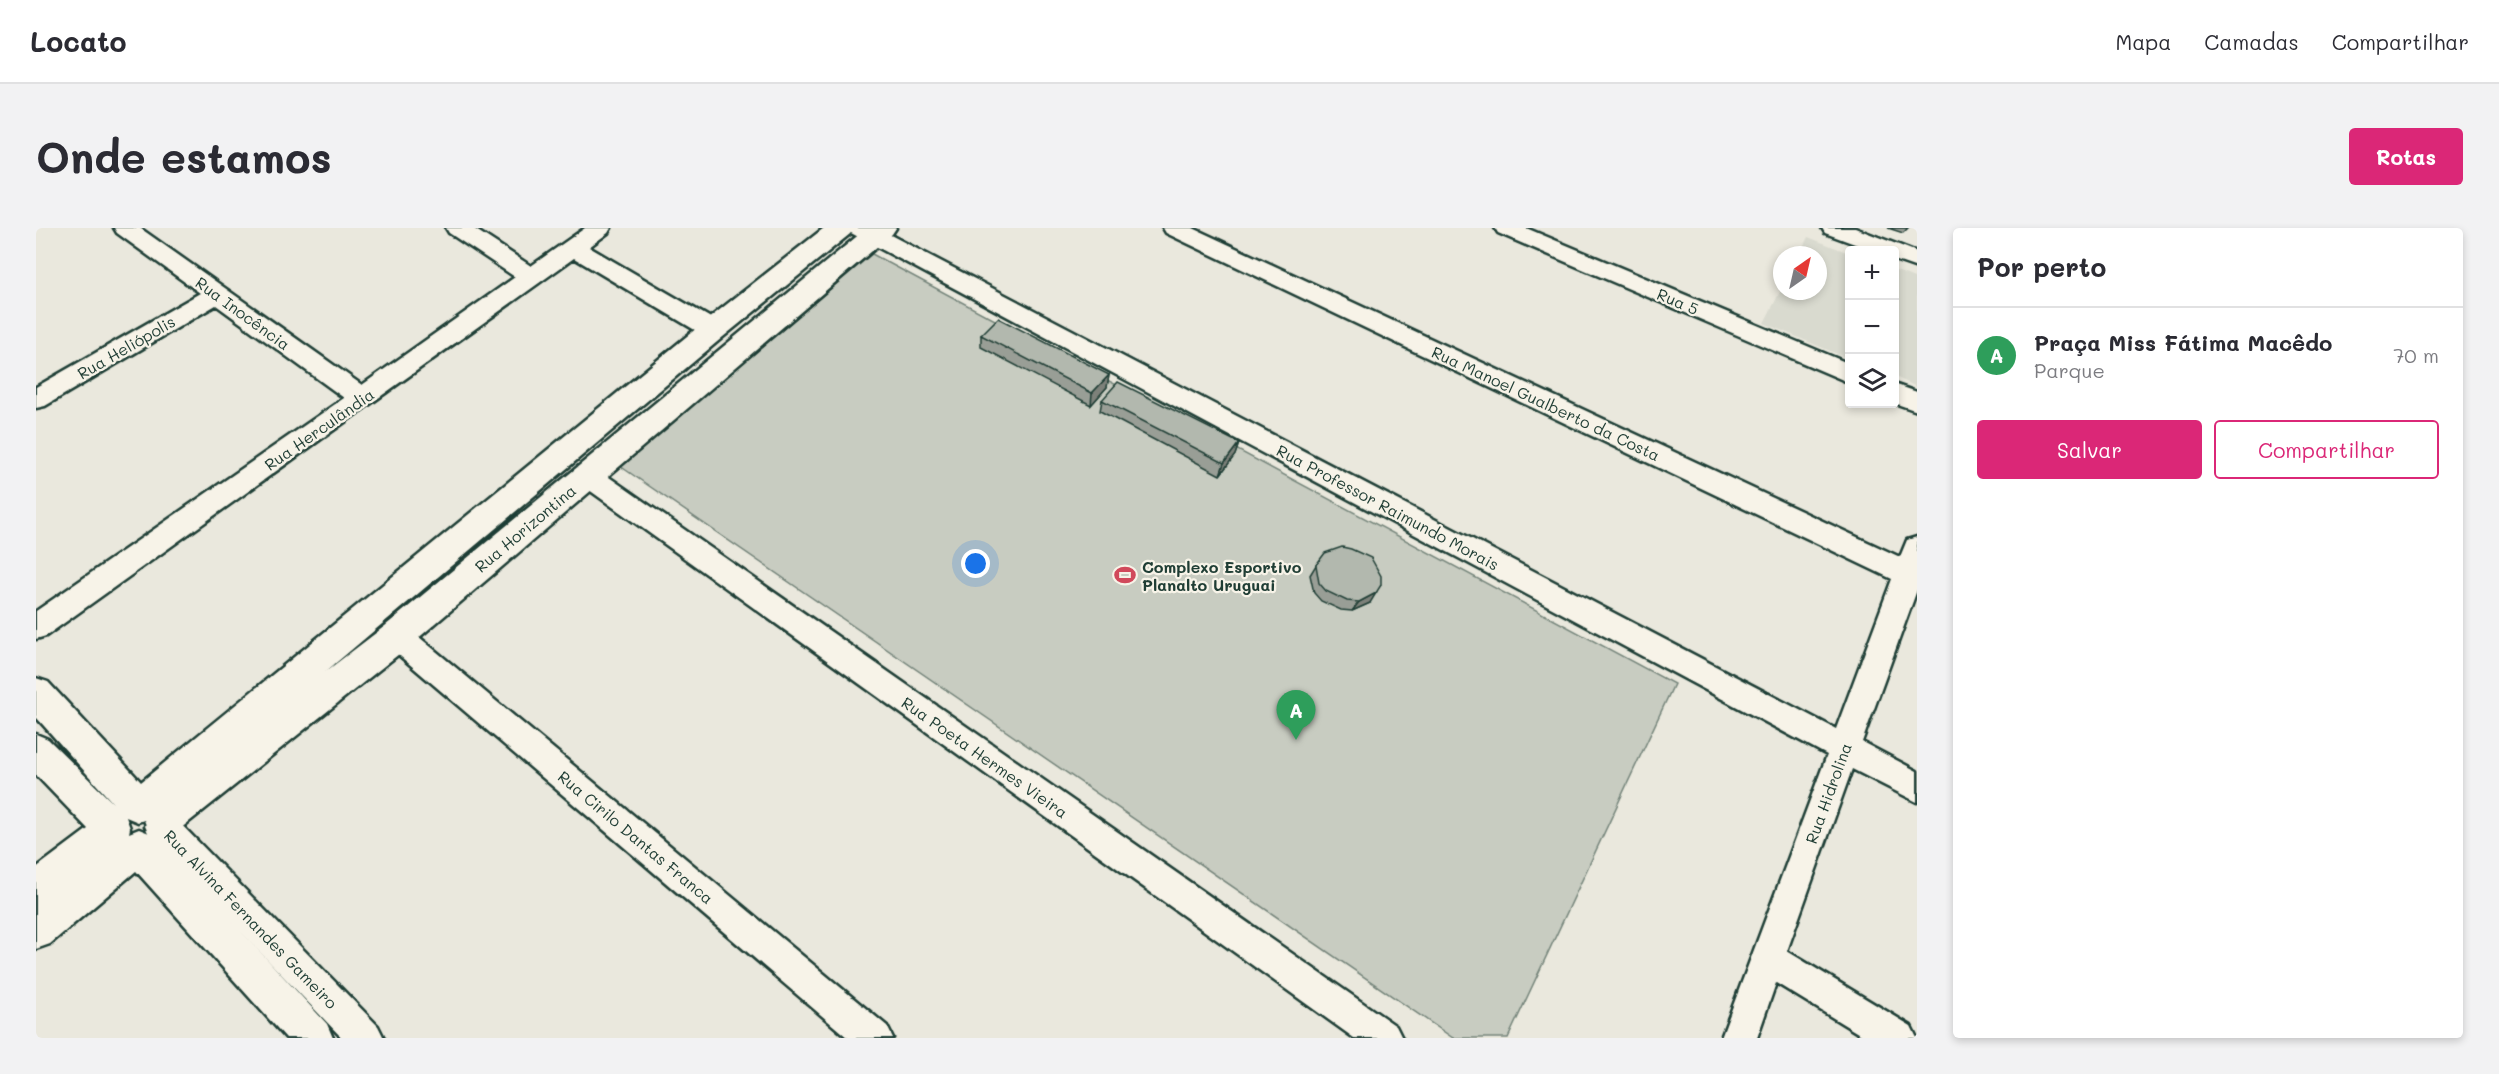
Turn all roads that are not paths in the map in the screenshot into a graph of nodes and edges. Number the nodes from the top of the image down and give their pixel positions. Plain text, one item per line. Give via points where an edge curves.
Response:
1 (125, 228) edge
2 (457, 228) edge
3 (600, 228) edge
4 (841, 228) edge
5 (1174, 228) edge
6 (1506, 228) edge
7 (1833, 228) edge
8 (872, 230) edge
9 (1552, 236) edge
10 (1880, 246) edge
11 (573, 247) junction
12 (1899, 253) edge
13 (1917, 260) edge
14 (530, 276) junction
15 (216, 294) junction
16 (713, 330) junction
17 (1845, 372) edge
18 (1899, 395) edge
19 (362, 398) junction
20 (36, 399) edge
21 (1917, 402) edge
22 (587, 475) junction
23 (1914, 567) edge
24 (36, 627) edge
25 (397, 636) junction
26 (36, 693) edge
27 (1844, 749) junction
28 (36, 750) edge
29 (1917, 787) edge
30 (137, 827) junction
31 (36, 892) edge
32 (36, 930) edge
33 (1768, 958) junction
34 (314, 1038) edge
35 (366, 1038) edge
36 (875, 1038) edge
37 (1384, 1038) edge
38 (1740, 1038) edge
39 (1899, 1038) edge

1 - 15 street, Rua Inocência
2 - 14 street
3 - 11 street, Rua Herculândia
4 - 16 street, Rua Horizontina
5 - 23 street, Rua Manoel Gualberto da Costa
6 - 9 street, Rua 5
7 - 10 street
8 - 22 street, Rua Horizontina
8 - 27 street, Rua Professor Raimundo Morais
9 - 17 street, Rua 5
11 - 14 street, Rua Herculândia
11 - 16 street
12 - 13 street
14 - 19 street, Rua Herculândia
15 - 19 street, Rua Inocência
15 - 20 street, Rua Heliópolis
16 - 30 street, Rua Horizontina
18 - 21 street
19 - 24 street, Rua Herculândia
22 - 25 street, Rua Horizontina
22 - 37 street, Rua Poeta Hermes Vieira
23 - 27 street, Rua Hidrolina
25 - 30 street, Rua Horizontina
25 - 36 street, Rua Cirilo Dantas Franca
26 - 30 street, Rua Alvina Fernandes Gameiro
27 - 29 street, Rua Professor Raimundo Morais
27 - 33 street, Rua Hidrolina
28 - 30 street, Rua Alvina Fernandes Gameiro
30 - 31 street, Rua Horizontina
30 - 32 street, Rua Horizontina
30 - 34 street, Rua Alvina Fernandes Gameiro
30 - 35 street, Rua Alvina Fernandes Gameiro
33 - 38 street, Rua Hidrolina
33 - 39 street

